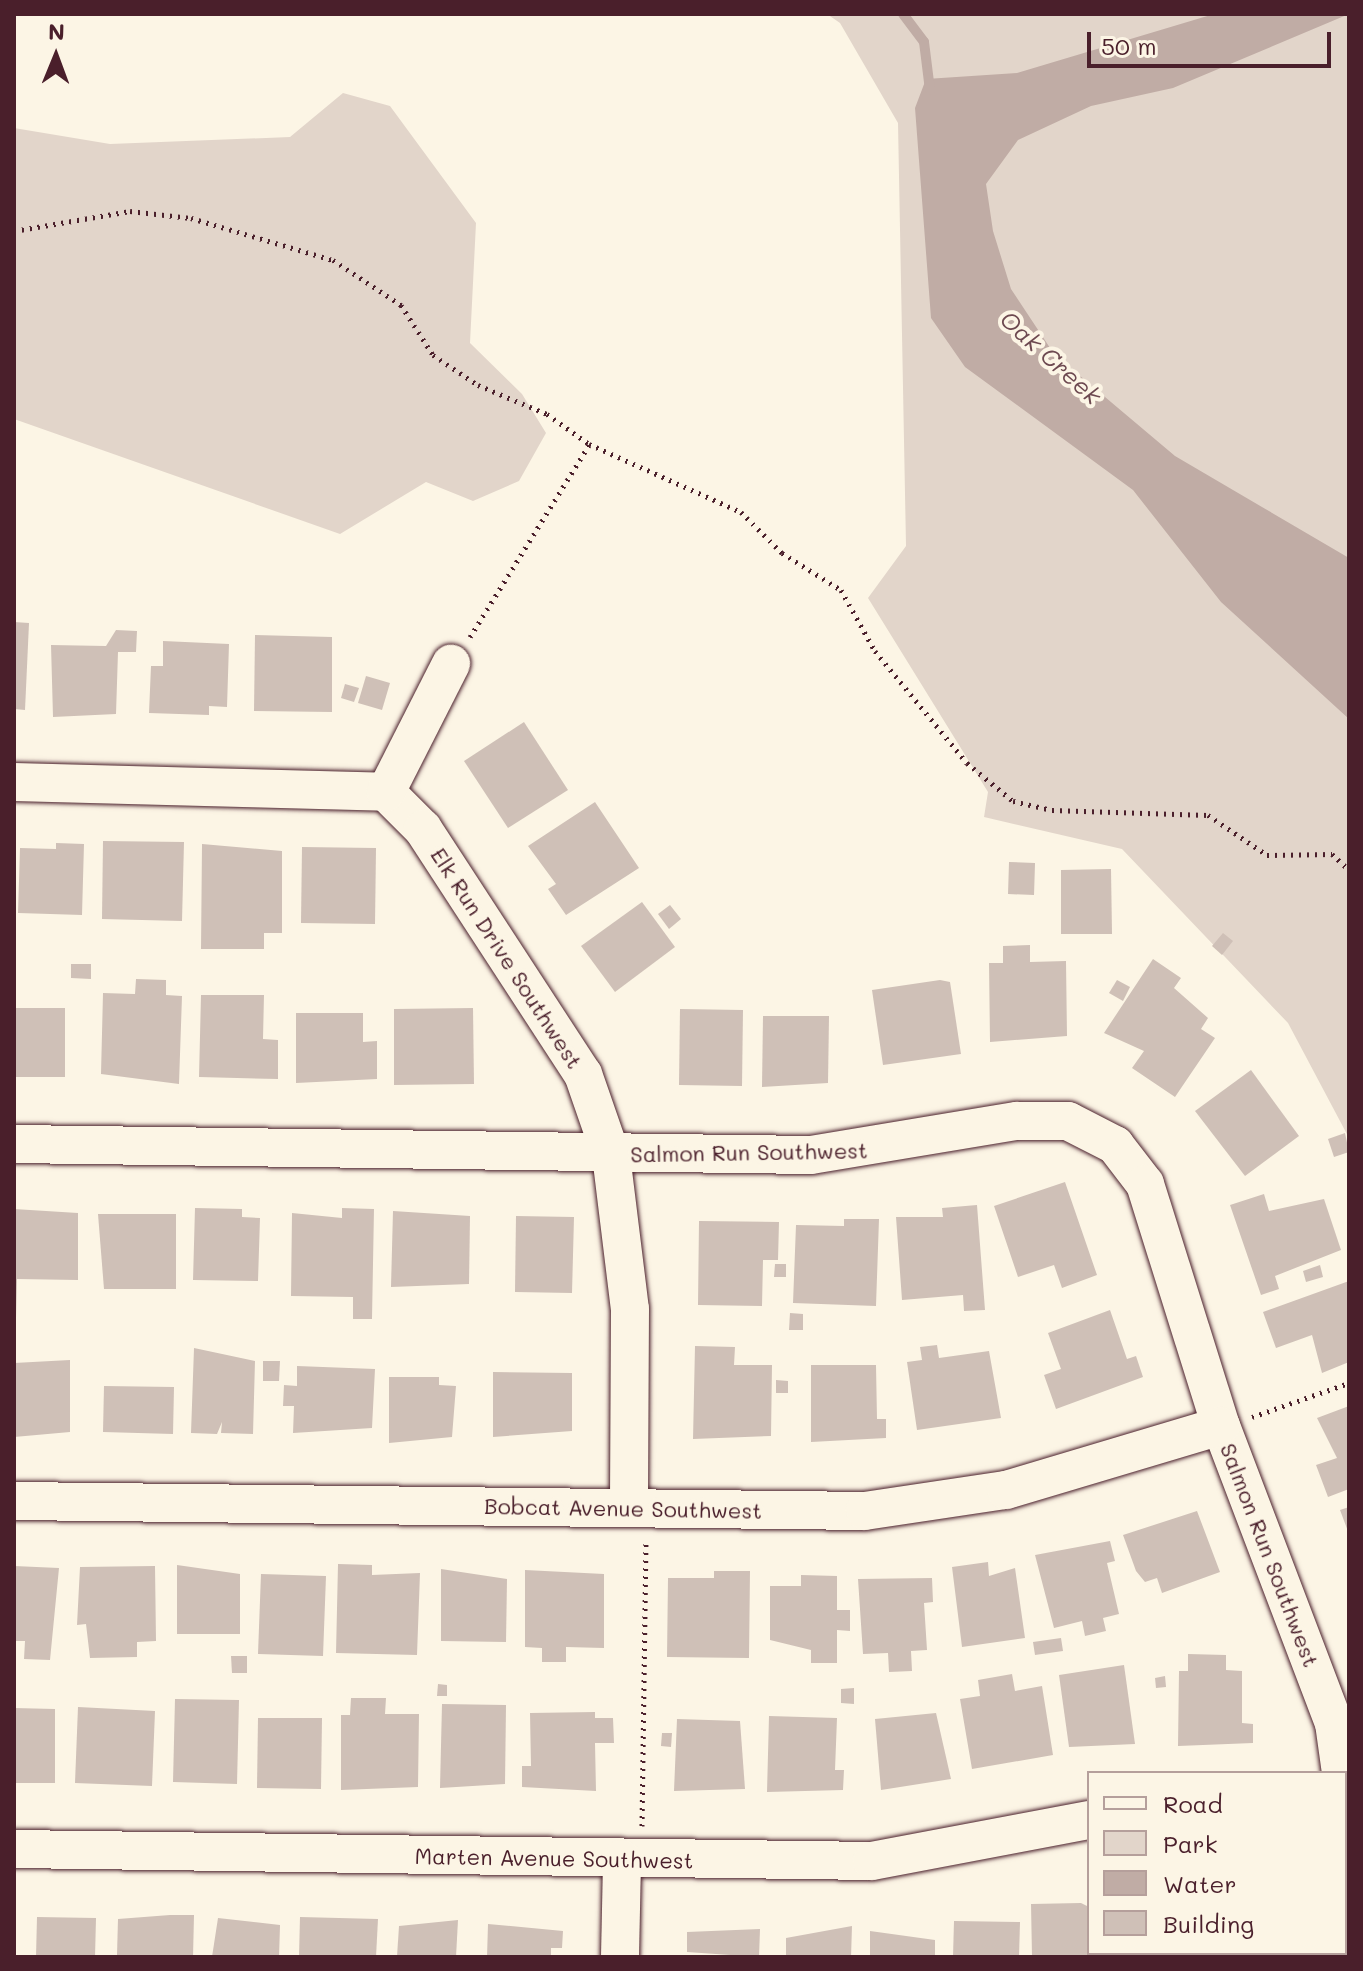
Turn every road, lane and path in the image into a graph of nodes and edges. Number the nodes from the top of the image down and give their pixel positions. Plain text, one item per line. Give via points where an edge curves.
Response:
1 (14, 231) edge
2 (589, 444) junction
3 (451, 664) joint
4 (14, 782) edge
5 (386, 792) junction
6 (1349, 870) edge
7 (14, 1144) edge
8 (611, 1155) junction
9 (1349, 1383) edge
10 (1221, 1426) junction
11 (14, 1501) edge
12 (638, 1508) junction
13 (1340, 1761) edge
14 (1087, 1820) edge
15 (14, 1849) edge
16 (632, 1859) junction
17 (620, 1957) edge

1 - 2 path via 130,211 191,218 333,260 401,305 433,355
2 - 3 path
2 - 6 path via 741,512 782,553 841,590 891,671 967,763 1013,801 1052,810 1208,815 1267,855 1332,854
3 - 5 street
4 - 5 street
5 - 8 street, Elk Run Drive Southwest via 423,829 583,1074
7 - 8 street, Salmon Run Southwest
8 - 10 street, Salmon Run Southwest via 811,1155 1017,1121 1068,1121 1115,1145 1145,1184
8 - 12 street, Elk Run Drive Southwest via 630,1309
9 - 10 path
10 - 12 street, Bobcat Avenue Southwest via 1006,1490 881,1509
10 - 13 street, Salmon Run Southwest
11 - 12 street, Bobcat Avenue Southwest
12 - 16 path
14 - 16 street, Marten Avenue Southwest via 872,1861
15 - 16 street, Marten Avenue Southwest
16 - 17 street

